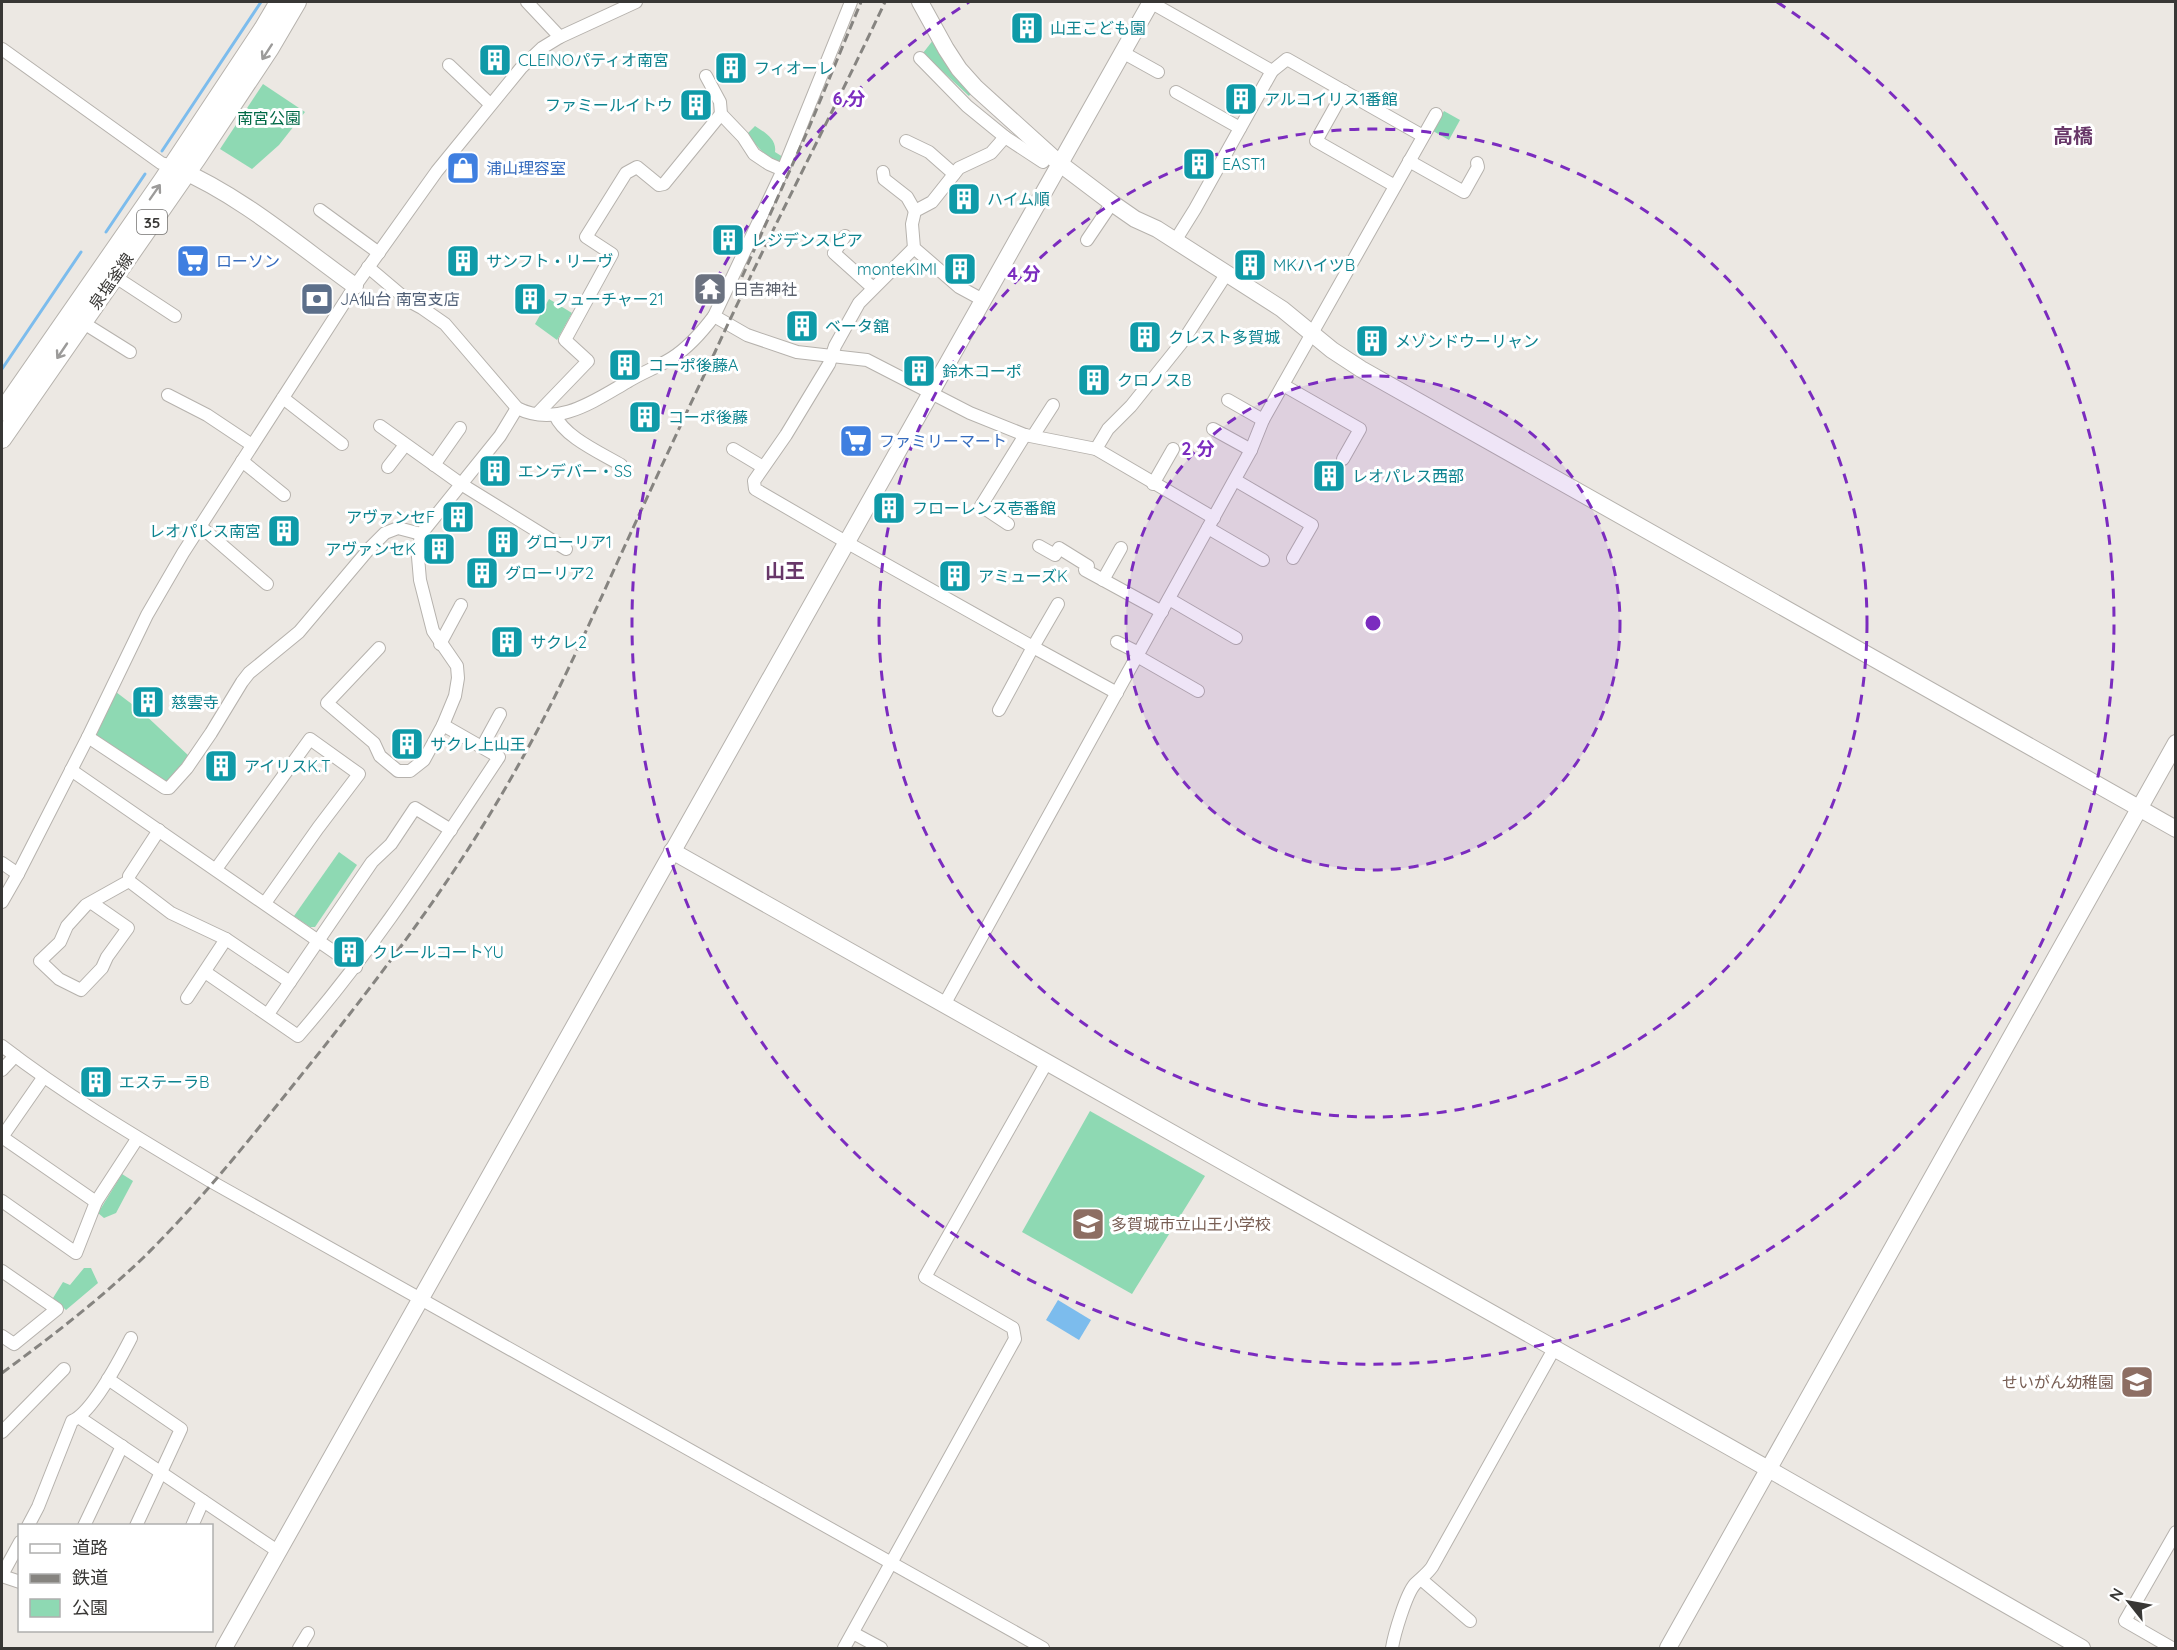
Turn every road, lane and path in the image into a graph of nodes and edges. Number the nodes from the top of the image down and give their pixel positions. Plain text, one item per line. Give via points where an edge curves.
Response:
1 (279, 2) edge
2 (297, 2) edge
3 (526, 2) edge
4 (636, 2) edge
5 (851, 2) edge
6 (920, 2) edge
7 (1150, 2) edge
8 (560, 37) junction
9 (2, 49) edge
10 (1122, 52) junction
11 (920, 58) dead end
12 (448, 65) dead end
13 (1272, 71) junction
14 (1158, 72) dead end
15 (706, 76) dead end
16 (1344, 91) junction
17 (1176, 92) dead end
18 (490, 104) junction
19 (721, 114) junction
20 (1436, 114) dead end
21 (1240, 128) junction
22 (1423, 136) junction
23 (1005, 137) junction
24 (906, 141) dead end
25 (1054, 159) junction
26 (1409, 161) junction
27 (1477, 163) dead end
28 (179, 169) junction
29 (783, 170) junction
30 (883, 172) dead end
31 (954, 174) junction
32 (1395, 186) junction
33 (1112, 203) junction
34 (320, 210) dead end
35 (915, 211) junction
36 (845, 236) dead end
37 (1087, 240) dead end
38 (1175, 241) junction
39 (914, 249) junction
40 (379, 253) junction
41 (368, 267) junction
42 (1227, 273) junction
43 (114, 276) junction
44 (355, 286) junction
45 (873, 288) junction
46 (983, 300) junction
47 (176, 316) dead end
48 (714, 316) junction
49 (82, 322) junction
50 (1311, 332) junction
51 (130, 352) dead end
52 (831, 356) junction
53 (1283, 385) junction
54 (930, 393) junction
55 (168, 394) dead end
56 (283, 398) junction
57 (1228, 400) dead end
58 (1053, 405) dead end
59 (517, 408) junction
60 (2, 412) edge
61 (537, 414) junction
62 (555, 415) junction
63 (1263, 420) junction
64 (380, 426) dead end
65 (460, 428) dead end
66 (1214, 429) dead end
67 (1029, 435) junction
68 (2, 439) edge
69 (342, 444) dead end
70 (252, 445) junction
71 (405, 445) junction
72 (733, 449) dead end
73 (1096, 449) junction
74 (1173, 449) dead end
75 (1251, 450) junction
76 (1343, 459) dead end
77 (242, 461) junction
78 (434, 465) junction
79 (621, 465) dead end
80 (763, 466) junction
81 (388, 467) dead end
82 (1235, 480) junction
83 (1153, 483) junction
84 (461, 484) junction
85 (284, 495) dead end
86 (1211, 523) junction
87 (1008, 524) dead end
88 (200, 526) junction
89 (421, 534) junction
90 (846, 542) junction
91 (1039, 546) dead end
92 (1121, 548) dead end
93 (566, 549) dead end
94 (1293, 558) dead end
95 (1263, 560) dead end
96 (1103, 579) junction
97 (267, 584) dead end
98 (1169, 599) junction
99 (461, 604) dead end
100 (1058, 604) dead end
101 (1162, 612) junction
102 (1236, 638) dead end
103 (1117, 642) dead end
104 (440, 644) junction
105 (1033, 647) junction
106 (379, 648) dead end
107 (1138, 655) junction
108 (1198, 691) dead end
109 (1117, 693) junction
110 (999, 710) dead end
111 (500, 714) dead end
112 (443, 725) junction
113 (88, 737) junction
114 (2175, 743) edge
115 (482, 747) junction
116 (71, 770) junction
117 (2139, 808) junction
118 (2175, 829) edge
119 (159, 830) junction
120 (451, 830) junction
121 (672, 851) junction
122 (2, 863) edge
123 (216, 869) junction
124 (18, 874) junction
125 (129, 881) junction
126 (2, 902) edge
127 (92, 903) junction
128 (265, 903) junction
129 (226, 939) junction
130 (318, 940) junction
131 (356, 967) junction
132 (205, 972) junction
133 (290, 982) junction
134 (187, 998) dead end
135 (945, 1003) junction
136 (268, 1014) junction
137 (2, 1046) edge
138 (15, 1056) junction
139 (1047, 1062) junction
140 (2, 1070) edge
141 (43, 1078) junction
142 (2, 1137) edge
143 (137, 1139) junction
144 (2, 1201) edge
145 (96, 1202) junction
146 (2, 1271) edge
147 (420, 1300) junction
148 (2, 1336) edge
149 (131, 1338) dead end
150 (1554, 1349) junction
151 (64, 1369) dead end
152 (108, 1379) junction
153 (80, 1418) junction
154 (2, 1431) edge
155 (122, 1446) junction
156 (1769, 1469) junction
157 (162, 1473) junction
158 (203, 1501) junction
159 (29, 1524) edge
160 (85, 1524) edge
161 (137, 1524) edge
162 (193, 1524) edge
163 (2175, 1532) edge
164 (18, 1546) edge
165 (2172, 1548) edge
166 (279, 1552) junction
167 (892, 1564) junction
168 (2, 1576) edge
169 (1422, 1580) junction
170 (18, 1581) edge
171 (1470, 1622) dead end
172 (308, 1633) dead end
173 (853, 1634) junction
174 (224, 1648) edge
175 (299, 1648) edge
176 (844, 1648) edge
177 (881, 1648) edge
178 (1043, 1648) edge
179 (1392, 1648) edge
180 (1668, 1648) edge
181 (2082, 1648) edge
182 (2174, 1648) edge

1 - 28 main road, 泉塩釜線 / 35
2 -> 28 main road, 泉塩釜線 / 35 via 270,48
3 - 8 street
4 - 8 street
5 - 29 street
6 - 25 street via 946,49 975,88
7 - 10 street
7 - 13 street
8 - 18 street via 521,68
9 - 28 street via 161,163
10 - 14 street
10 - 25 street
11 - 23 street via 967,106
12 - 18 street
13 - 16 street via 1287,59
13 - 21 street
15 - 19 street via 720,102
16 - 22 street
16 - 32 street via 1316,141
17 - 21 street
18 - 40 street
19 - 29 street via 754,154
19 - 61 street via 664,184 659,185 637,168 626,173 586,237 612,254 565,340 588,361
20 - 22 street
21 - 38 street
22 - 26 street
23 - 25 street via 1043,162
23 - 31 street via 991,153 958,168
24 - 31 street via 929,152
25 - 33 street
25 - 46 street
26 - 27 street via 1464,192
26 - 32 street
28 - 43 main road, 泉塩釜線 / 35
28 - 44 street via 231,196
60 -> 28 main road, 泉塩釜線 / 35
29 - 48 street
30 - 35 street via 884,180 907,197
31 - 35 street via 932,202
32 - 50 street
33 - 37 street
33 - 38 street
34 - 40 street
35 - 39 street
36 - 45 street via 834,253
38 - 42 street
39 - 45 street
39 - 46 street via 959,286
40 - 41 street
41 - 44 street
41 - 59 street via 407,300 445,324
42 - 50 street
42 - 73 street via 1183,341 1108,429
43 - 47 street
43 - 49 main road, 泉塩釜線 / 35
44 - 56 street
45 - 52 street via 859,303
46 - 54 street
48 - 52 street via 747,335 797,352
48 - 62 street via 672,358 590,405
49 - 51 street
49 -> 68 main road, 泉塩釜線 / 35
50 - 53 street
50 - 117 street via 1370,374
52 - 54 street via 867,360
52 - 80 street via 786,435
53 - 63 street
53 - 76 street via 1360,429
54 - 67 street
54 - 90 street
55 - 70 street
56 - 69 street
56 - 70 street
57 - 63 street
58 - 67 street
59 - 61 street
59 - 84 street
61 - 62 street
62 - 79 street via 568,433
63 - 75 street
64 - 71 street
65 - 78 street
66 - 75 street
67 - 73 street
67 - 87 street via 981,506
70 - 77 street
71 - 78 street
71 - 81 street
72 - 80 street
73 - 83 street
74 - 83 street
75 - 82 street
77 - 85 street
77 - 88 street
78 - 84 street
80 - 90 street via 754,481 755,489
82 - 86 street
82 - 94 street via 1312,525
83 - 86 street
84 - 89 street
84 - 93 street
86 - 95 street
86 - 98 street
88 - 97 street
88 - 113 street via 147,615
89 - 104 street via 420,580
89 - 113 street via 398,528 385,533 369,549 299,632 249,673 170,788
90 - 105 street
90 - 121 street
91 - 96 street via 1055,555 1059,548 1088,566 1085,570
92 - 96 street
96 - 101 street
98 - 101 street
98 - 102 street
99 - 104 street
100 - 105 street
101 - 107 street
103 - 107 street
104 - 112 street via 458,666 455,696
105 - 109 street
105 - 110 street
106 - 112 street via 327,703 374,743 380,756 398,771 410,771 424,760
107 - 108 street
107 - 109 street
109 - 135 street
111 - 115 street
112 - 115 street
113 - 116 street
114 - 117 street
115 - 120 street via 499,757
116 - 119 street
116 - 124 street
117 - 118 street
117 - 156 street
119 - 123 street
119 - 125 street
120 - 130 street via 415,808
120 - 131 street
121 - 135 street
121 - 147 street
122 - 124 street
123 - 128 street
123 - 128 street via 310,739 359,774
124 - 126 street
125 - 127 street
125 - 129 street via 171,913
127 - 127 street via 67,926 60,942 40,961 60,979 81,990 102,968 128,928
128 - 130 street
129 - 132 street
129 - 133 street
130 - 131 street
130 - 133 street
131 - 136 street via 298,1036
132 - 134 street
132 - 136 street
133 - 136 street
135 - 139 street
137 - 138 street
138 - 140 street
138 - 141 street
139 - 150 street
139 - 167 street via 925,1277 1013,1328 1015,1339
141 - 142 street
141 - 143 street
142 - 145 street
143 - 145 street
143 - 147 street
144 - 145 street via 76,1253
146 - 148 street via 57,1309 14,1344
147 - 166 street
147 - 167 street
149 - 152 street
150 - 156 street
150 - 169 street
151 - 154 street
152 - 153 street
152 - 157 street via 181,1430
153 - 155 street
153 - 159 street via 72,1421
155 - 157 street
155 - 160 street
156 - 180 street
156 - 181 street
157 - 158 street
157 - 161 street
158 - 162 street
158 - 166 street
163 - 165 street
164 - 168 street
165 - 182 street via 2124,1621
166 - 174 street
167 - 173 street
167 - 178 street
168 - 170 street
169 - 171 street
169 - 179 street via 1410,1594 1394,1631
172 - 175 street
173 - 176 street
173 - 177 street

